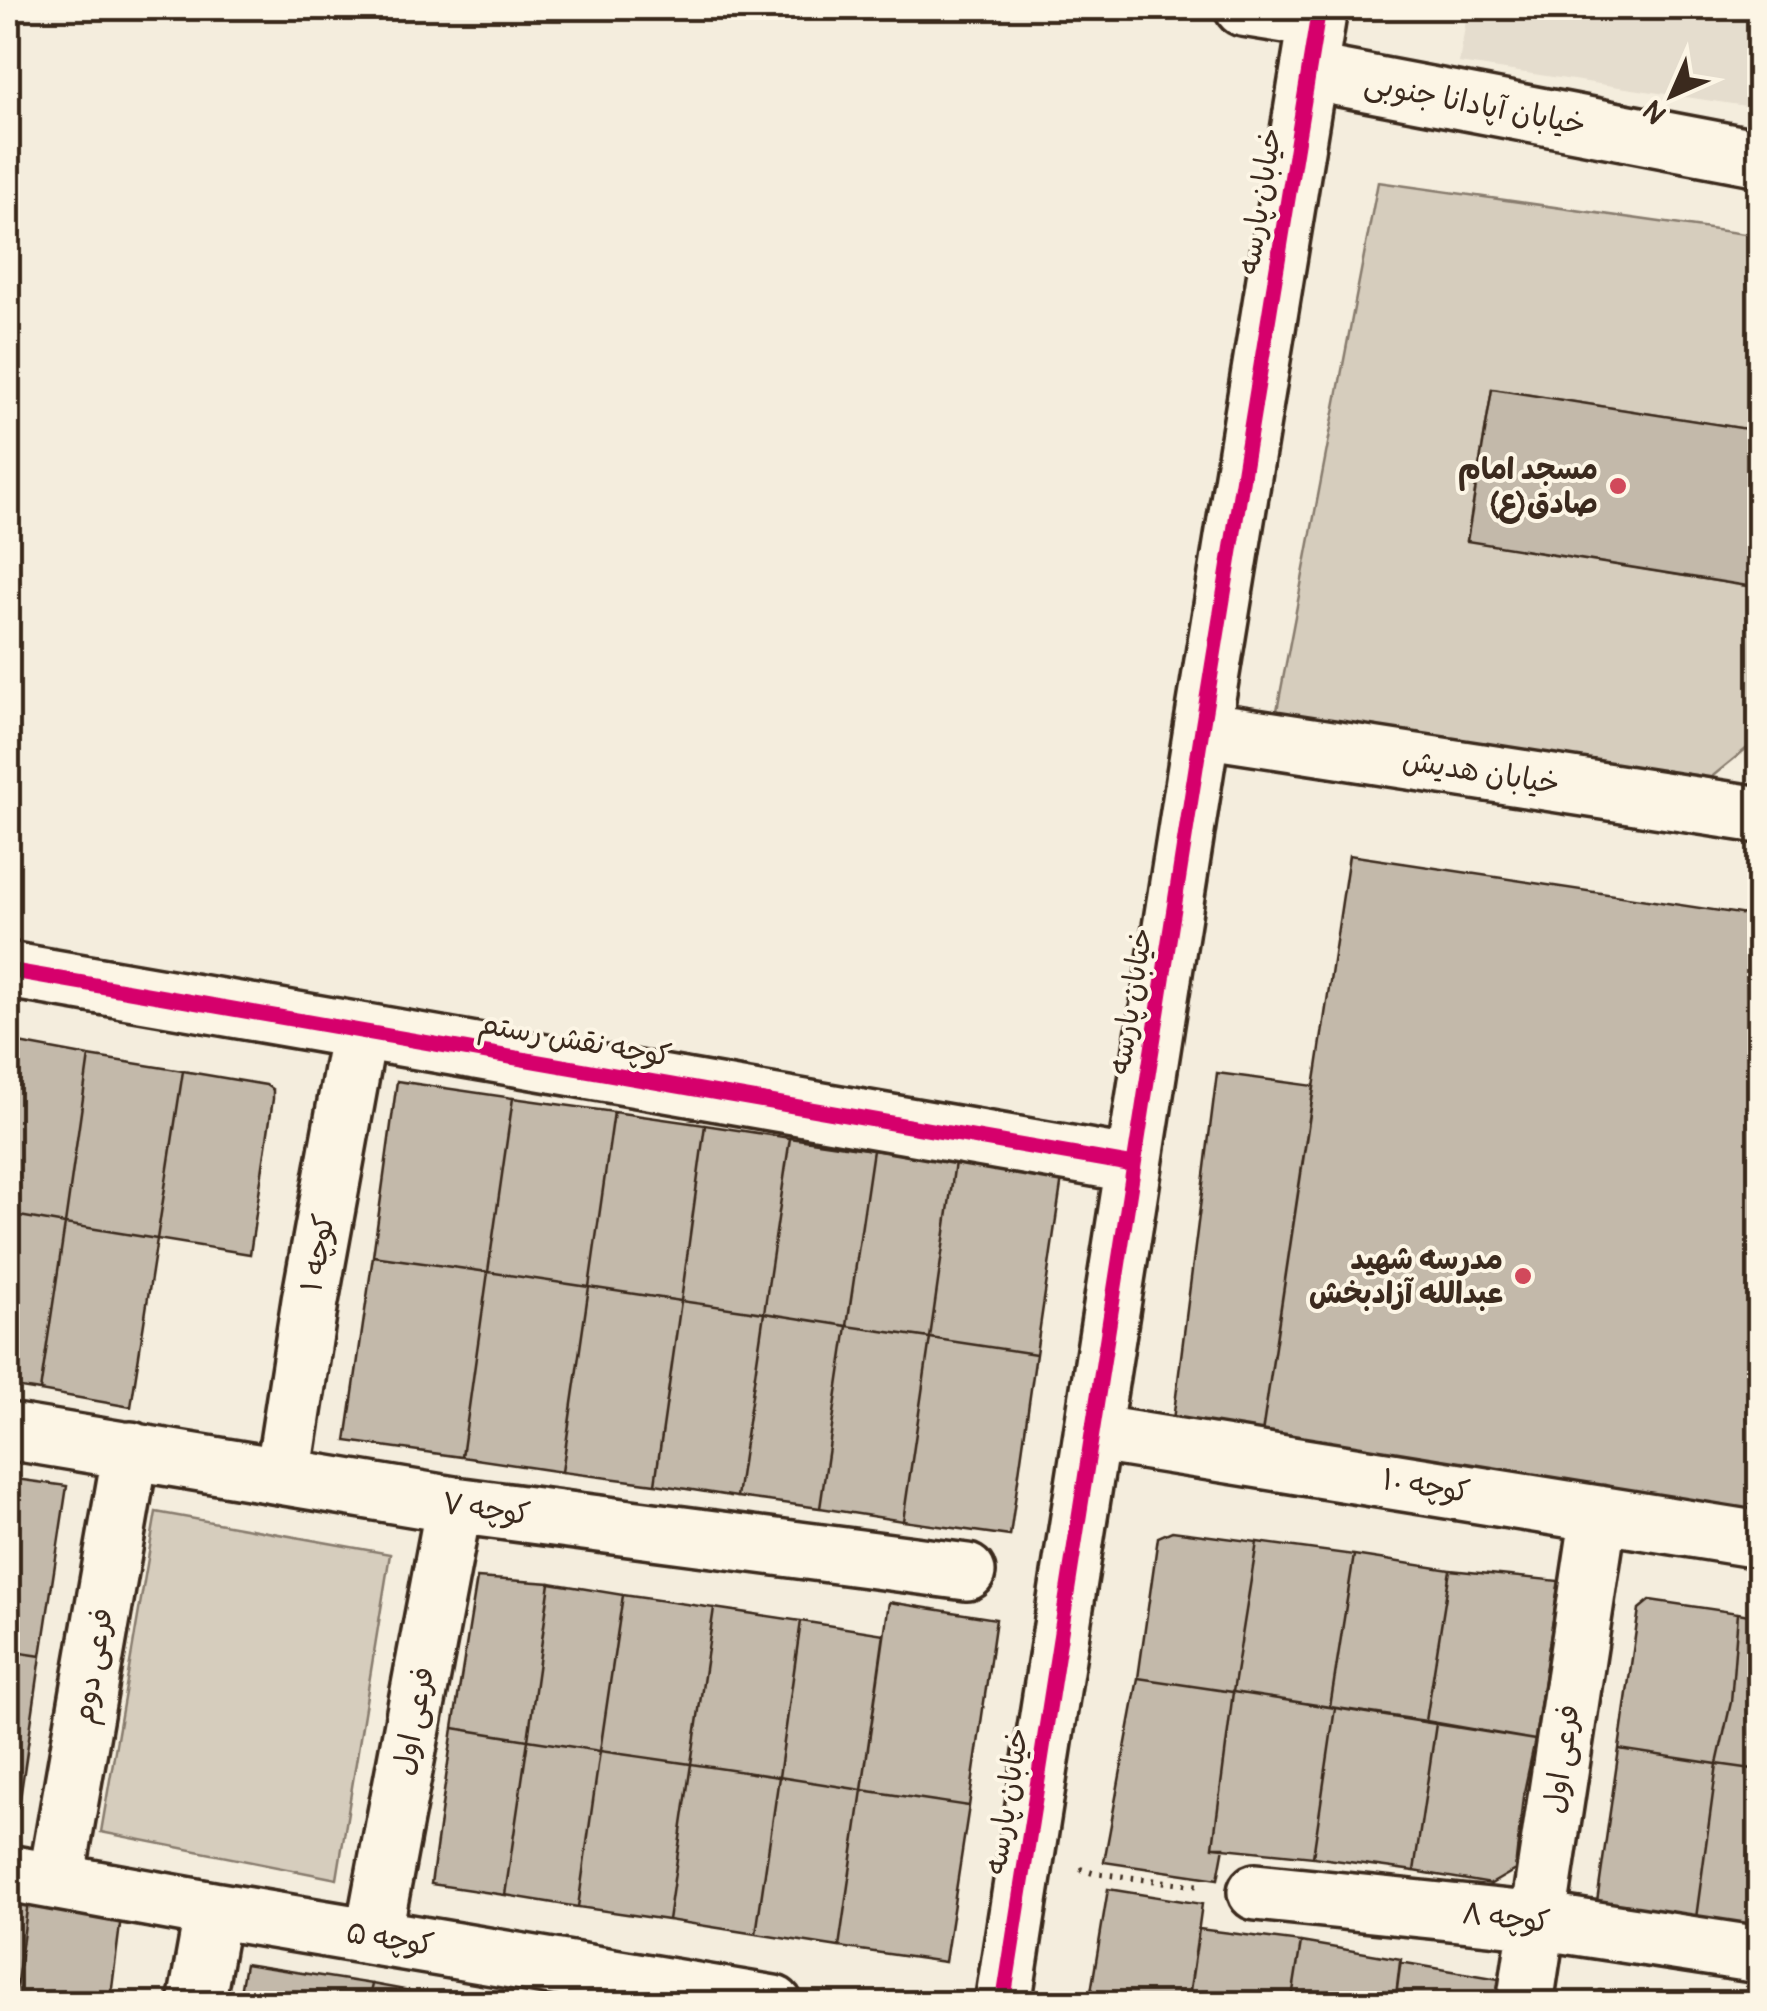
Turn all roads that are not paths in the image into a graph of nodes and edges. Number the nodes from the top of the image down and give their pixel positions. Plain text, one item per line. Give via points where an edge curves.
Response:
1 (1243, 8) edge
2 (1318, 14) edge
3 (1309, 72) junction
4 (1760, 158) edge
5 (1202, 729) junction
6 (1760, 816) edge
7 (8, 970) edge
8 (358, 1031) junction
9 (1134, 1165) junction
10 (8, 1431) edge
11 (1092, 1433) junction
12 (130, 1450) junction
13 (283, 1476) junction
14 (454, 1505) junction
15 (1599, 1514) junction
16 (1760, 1540) edge
17 (967, 1572) dead end
18 (32, 1877) edge
19 (1256, 1892) road end
20 (213, 1910) junction
21 (1538, 1921) junction
22 (373, 1936) junction
23 (1757, 1955) edge
24 (196, 2004) edge
25 (774, 2004) edge
26 (1004, 2004) edge
27 (1526, 2004) edge

1 - 2 street
2 - 3 street, خیابان پارسه
3 - 4 street, خیابان آپادانا جنوبی
3 - 5 street, خیابان پارسه
5 - 6 street, خیابان هدیش
5 - 9 street, خیابان پارسه
7 - 8 street, کوچه نقش رستم
8 - 9 street, کوچه نقش رستم
8 - 13 street, کوچه ۱
9 - 11 street, خیابان پارسه
10 - 12 street, کوچه ۷
11 - 15 street, کوچه ۱۰
11 - 26 street, خیابان پارسه
12 - 13 street, کوچه ۷
12 - 18 street, فرعی دوم
13 - 14 street, کوچه ۷
14 - 17 street, کوچه ۷
14 - 22 street, فرعی اول
15 - 16 street, کوچه ۱۰
15 - 21 street, فرعی اول
18 - 20 street, کوچه ۵
19 - 21 street, کوچه ۸
20 - 22 street, کوچه ۵
20 - 24 street
21 - 23 street, کوچه ۸
21 - 27 street, فرعی اول
22 - 25 street, کوچه ۵

